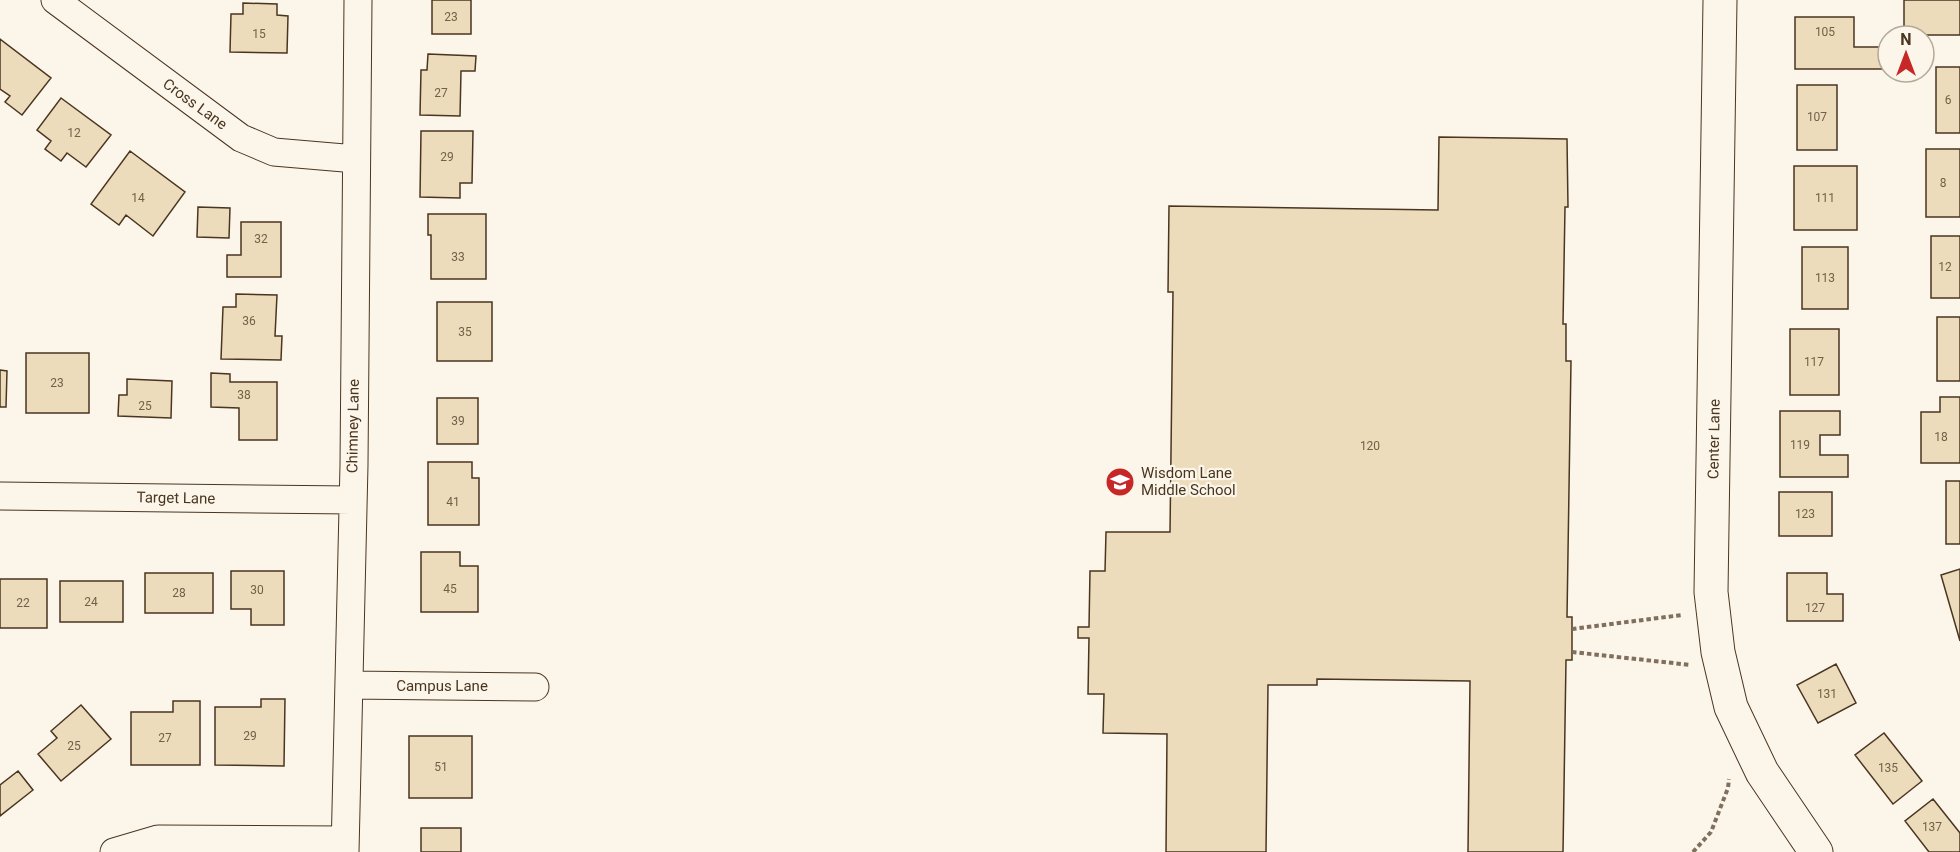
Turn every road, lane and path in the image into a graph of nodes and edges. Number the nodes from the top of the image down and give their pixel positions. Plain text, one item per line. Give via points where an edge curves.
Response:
1 (55, 0) edge
2 (358, 0) edge
3 (1720, 0) edge
4 (356, 159) junction
5 (0, 496) edge
6 (352, 500) junction
7 (1714, 611) junction
8 (1572, 629) dead end
9 (1572, 652) dead end
10 (1722, 669) junction
11 (349, 685) junction
12 (535, 687) dead end
13 (1729, 778) dead end
14 (345, 846) edge
15 (114, 852) edge
16 (1693, 852) edge
17 (1816, 852) edge

1 - 4 street, Cross Lane via 241,138 274,153
2 - 4 street, Chimney Lane
3 - 7 street, Center Lane via 1711,592
4 - 6 street, Chimney Lane
5 - 6 street, Target Lane
6 - 11 street, Chimney Lane
7 - 8 path
7 - 10 street, Center Lane
9 - 10 path
10 - 17 street, Center Lane via 1731,706 1762,772
11 - 12 street, Campus Lane
11 - 14 street, Chimney Lane
13 - 16 path via 1711,832
14 - 15 street via 158,839

